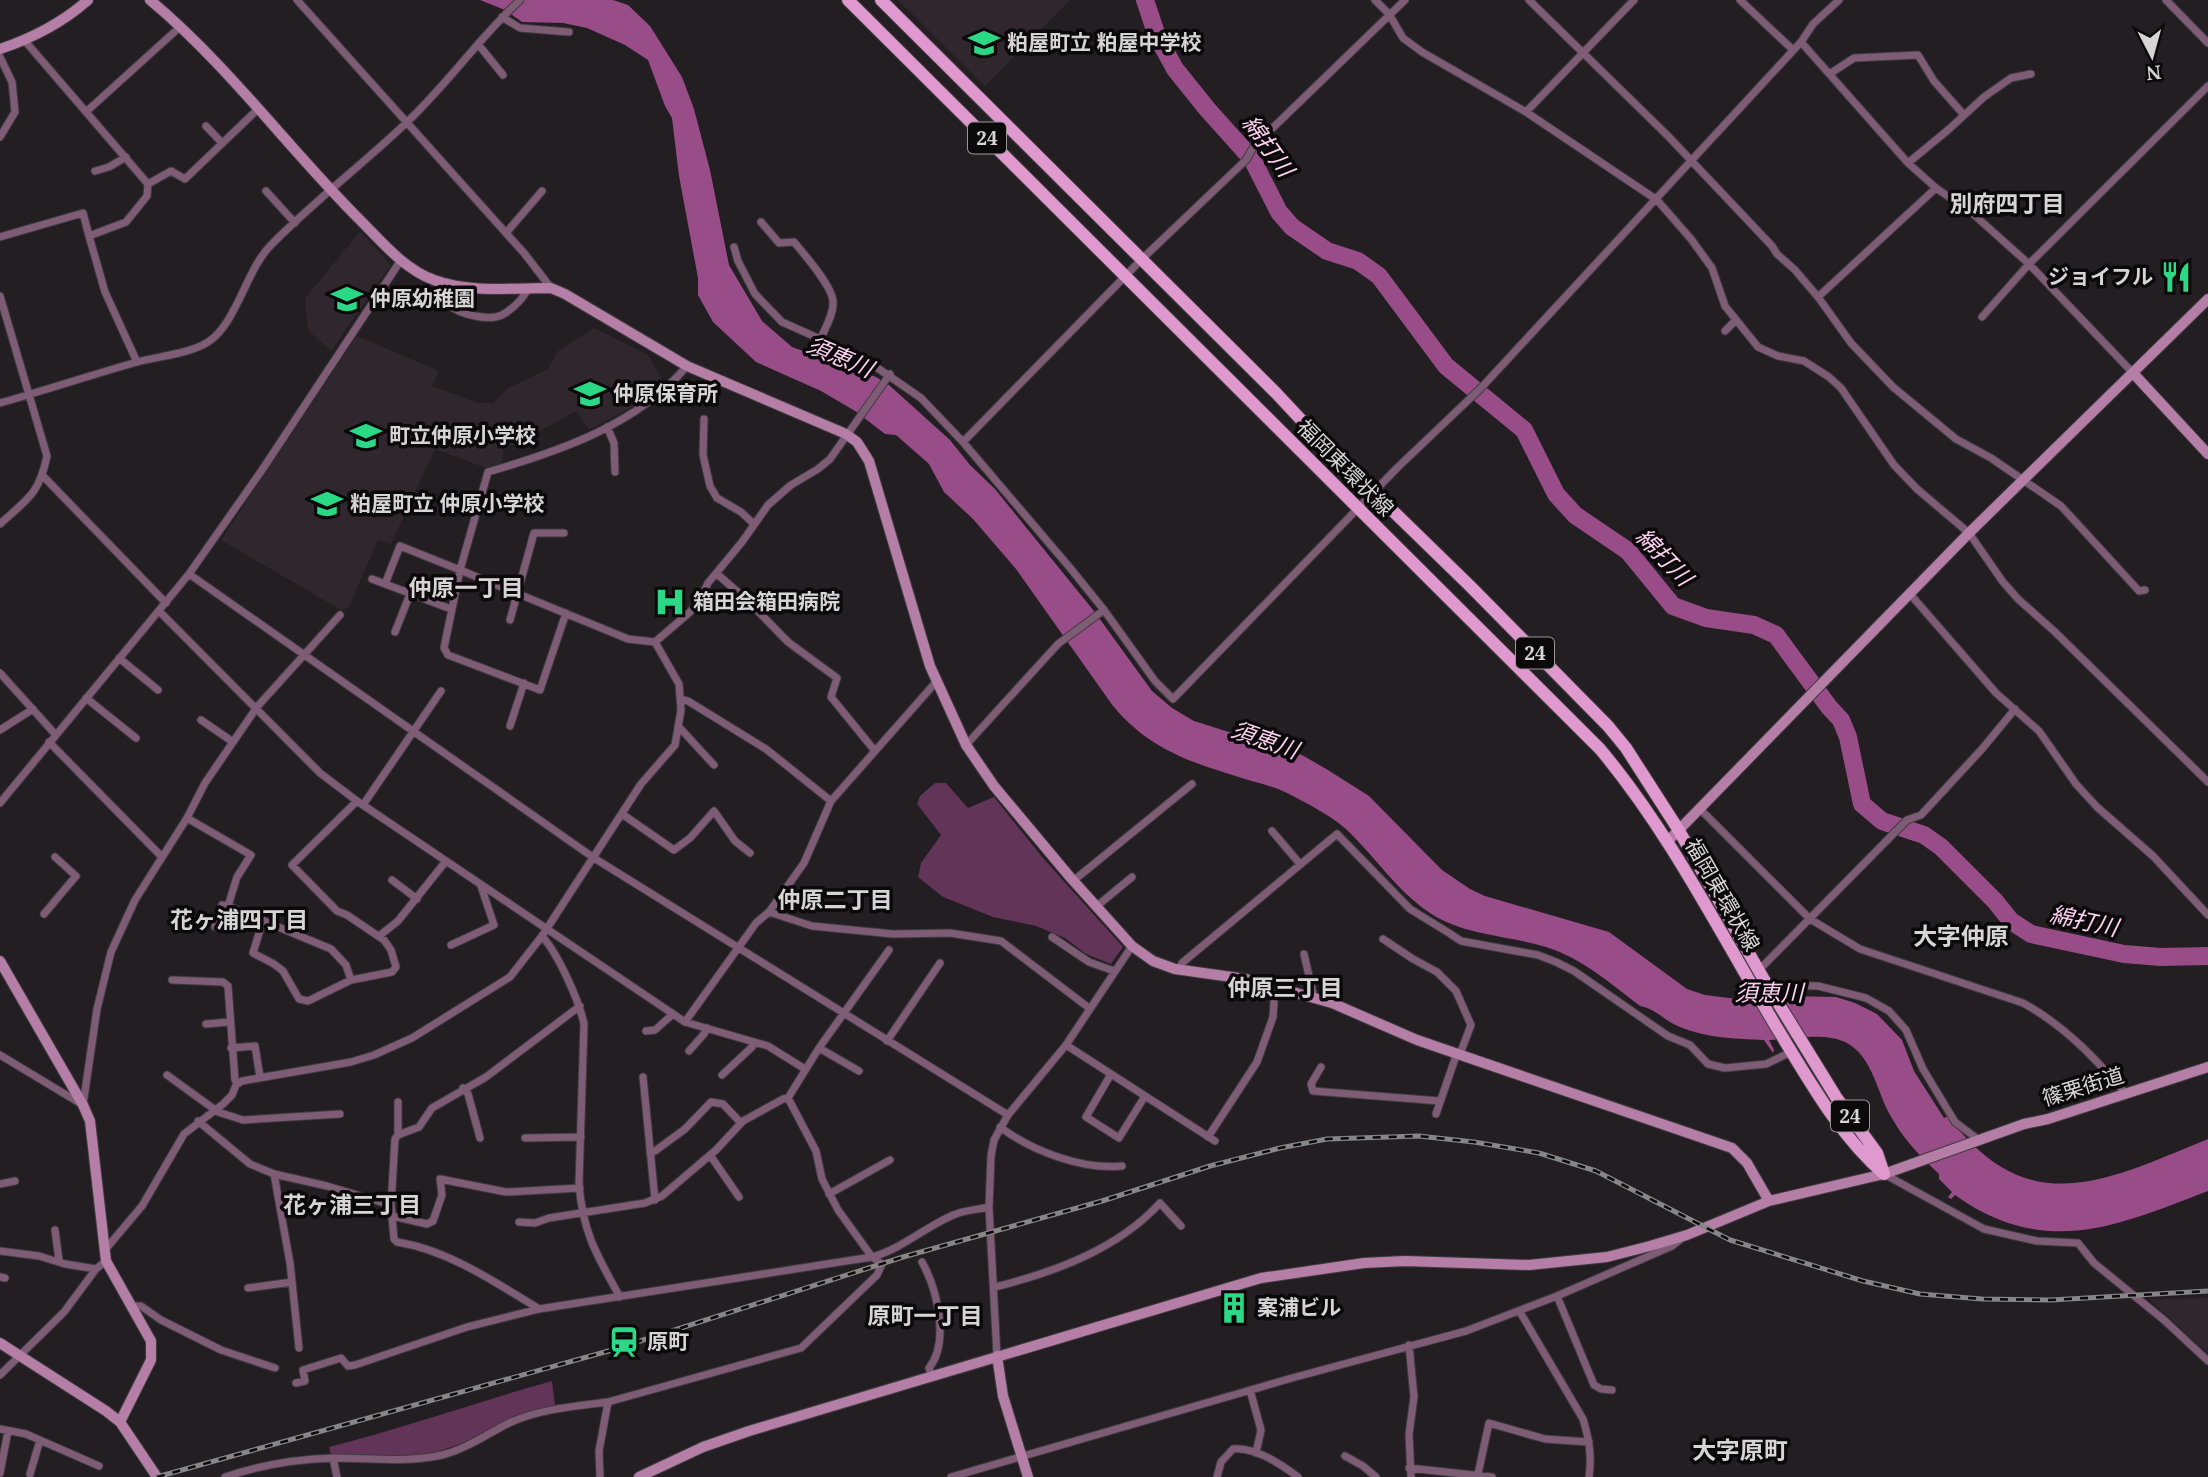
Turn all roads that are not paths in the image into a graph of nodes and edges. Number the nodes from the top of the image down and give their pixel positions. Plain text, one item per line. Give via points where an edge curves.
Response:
1 (88, 0) edge
2 (150, 0) edge
3 (297, 0) edge
4 (520, 0) edge
5 (848, 0) edge
6 (881, 0) edge
7 (1375, 0) edge
8 (1405, 0) edge
9 (1529, 0) edge
10 (1634, 0) edge
11 (1740, 0) edge
12 (1839, 0) edge
13 (2166, 0) edge
14 (1388, 14) junction
15 (503, 16) junction
16 (181, 26) junction
17 (569, 32) dead end
18 (25, 41) junction
19 (1801, 42) junction
20 (2208, 43) edge
21 (478, 44) junction
22 (0, 49) edge
23 (1792, 49) junction
24 (1584, 54) junction
25 (0, 57) edge
26 (1831, 73) junction
27 (2031, 74) dead end
28 (503, 75) dead end
29 (2208, 86) edge
30 (258, 109) junction
31 (87, 111) junction
32 (1526, 113) junction
33 (1964, 115) junction
34 (407, 123) junction
35 (206, 126) dead end
36 (0, 137) edge
37 (222, 143) junction
38 (126, 158) junction
39 (1690, 161) junction
40 (1908, 163) junction
41 (94, 171) dead end
42 (148, 184) junction
43 (1936, 188) junction
44 (267, 191) dead end
45 (331, 191) junction
46 (542, 191) dead end
47 (1657, 200) junction
48 (761, 222) dead end
49 (295, 223) junction
50 (506, 233) junction
51 (89, 236) junction
52 (0, 237) edge
53 (734, 247) dead end
54 (1142, 259) junction
55 (401, 260) junction
56 (2029, 264) junction
57 (1126, 276) junction
58 (437, 281) junction
59 (529, 288) junction
60 (551, 288) junction
61 (0, 296) edge
62 (1818, 297) junction
63 (2208, 299) edge
64 (1982, 317) dead end
65 (1735, 321) junction
66 (1725, 331) dead end
67 (821, 338) junction
68 (137, 362) junction
69 (687, 366) junction
70 (2133, 373) junction
71 (888, 376) junction
72 (29, 395) junction
73 (0, 403) edge
74 (705, 419) dead end
75 (607, 427) junction
76 (846, 434) junction
77 (963, 442) junction
78 (2208, 454) edge
79 (615, 472) dead end
80 (43, 476) junction
81 (2023, 481) junction
82 (1374, 492) junction
83 (1359, 508) junction
84 (0, 524) edge
85 (754, 524) junction
86 (564, 533) dead end
87 (1969, 533) junction
88 (460, 570) junction
89 (189, 574) junction
90 (717, 574) junction
91 (372, 579) dead end
92 (386, 584) junction
93 (2145, 590) dead end
94 (411, 594) junction
95 (518, 594) junction
96 (1910, 594) junction
97 (166, 603) junction
98 (451, 609) junction
99 (1104, 610) junction
100 (159, 611) junction
101 (566, 613) junction
102 (340, 615) dead end
103 (510, 620) dead end
104 (395, 632) dead end
105 (655, 642) junction
106 (304, 654) junction
107 (119, 658) junction
108 (0, 673) edge
109 (936, 682) junction
110 (524, 683) junction
111 (158, 690) dead end
112 (441, 691) dead end
113 (86, 698) junction
114 (681, 699) junction
115 (257, 707) junction
116 (33, 709) junction
117 (2015, 709) junction
118 (201, 720) dead end
119 (510, 726) dead end
120 (679, 727) junction
121 (0, 730) edge
122 (414, 732) junction
123 (55, 734) junction
124 (136, 738) dead end
125 (49, 742) junction
126 (233, 742) junction
127 (966, 745) junction
128 (875, 751) junction
129 (714, 765) dead end
130 (2208, 782) edge
131 (1192, 783) dead end
132 (831, 801) junction
133 (0, 803) edge
134 (360, 803) junction
135 (1698, 807) junction
136 (622, 814) junction
137 (187, 818) junction
138 (1678, 829) junction
139 (1272, 831) dead end
140 (1668, 841) junction
141 (750, 853) dead end
142 (55, 857) dead end
143 (162, 857) junction
144 (594, 858) junction
145 (446, 861) junction
146 (1300, 864) junction
147 (1132, 877) dead end
148 (392, 880) dead end
149 (1073, 881) junction
150 (481, 885) junction
151 (417, 899) junction
152 (228, 906) junction
153 (1097, 906) junction
154 (769, 912) junction
155 (44, 914) dead end
156 (2208, 915) edge
157 (1810, 919) junction
158 (263, 920) junction
159 (215, 927) dead end
160 (544, 932) junction
161 (379, 936) junction
162 (1052, 937) dead end
163 (1382, 939) dead end
164 (451, 945) dead end
165 (1132, 946) junction
166 (738, 948) junction
167 (889, 950) dead end
168 (1304, 954) dead end
169 (0, 961) edge
170 (940, 963) dead end
171 (1759, 967) junction
172 (1179, 969) junction
173 (1114, 971) junction
174 (172, 980) dead end
175 (351, 980) junction
176 (1272, 986) junction
177 (1754, 989) junction
178 (1770, 989) junction
179 (1314, 998) junction
180 (580, 1006) junction
181 (1089, 1008) junction
182 (673, 1014) junction
183 (843, 1014) junction
184 (685, 1022) junction
185 (229, 1023) junction
186 (206, 1024) dead end
187 (707, 1028) junction
188 (646, 1031) dead end
189 (887, 1041) junction
190 (754, 1042) junction
191 (1066, 1045) junction
192 (231, 1048) junction
193 (819, 1048) junction
194 (689, 1051) dead end
195 (1791, 1052) junction
196 (1459, 1053) junction
197 (0, 1055) edge
198 (1321, 1067) dead end
199 (2208, 1067) edge
200 (805, 1069) junction
201 (859, 1070) dead end
202 (1111, 1074) junction
203 (167, 1075) dead end
204 (722, 1075) dead end
205 (260, 1077) junction
206 (643, 1077) dead end
207 (238, 1083) junction
208 (463, 1088) junction
209 (2126, 1094) junction
210 (1145, 1096) junction
211 (788, 1098) junction
212 (1440, 1101) junction
213 (398, 1102) dead end
214 (83, 1105) junction
215 (215, 1110) junction
216 (340, 1114) dead end
217 (1436, 1114) dead end
218 (1008, 1115) junction
219 (198, 1121) junction
220 (741, 1123) junction
221 (1000, 1127) junction
222 (398, 1135) junction
223 (581, 1137) junction
224 (480, 1138) dead end
225 (524, 1138) dead end
226 (1974, 1142) junction
227 (650, 1152) junction
228 (710, 1155) junction
229 (890, 1160) dead end
230 (1122, 1166) dead end
231 (274, 1174) junction
232 (1884, 1174) junction
233 (15, 1181) dead end
234 (0, 1184) edge
235 (580, 1188) junction
236 (829, 1194) junction
237 (739, 1197) dead end
238 (655, 1200) junction
239 (1769, 1202) junction
240 (391, 1205) junction
241 (989, 1207) junction
242 (582, 1213) junction
243 (392, 1216) junction
244 (519, 1222) dead end
245 (1181, 1226) dead end
246 (55, 1230) dead end
247 (1687, 1235) junction
248 (0, 1251) edge
249 (105, 1256) junction
250 (1607, 1256) junction
251 (873, 1257) junction
252 (59, 1261) junction
253 (922, 1262) dead end
254 (96, 1269) junction
255 (1613, 1272) junction
256 (292, 1282) junction
257 (995, 1287) junction
258 (248, 1288) dead end
259 (1557, 1296) junction
260 (620, 1297) junction
261 (131, 1306) junction
262 (539, 1309) junction
263 (1520, 1311) junction
264 (0, 1343) edge
265 (1409, 1345) junction
266 (299, 1348) dead end
267 (19, 1355) junction
268 (997, 1356) junction
269 (2208, 1361) edge
270 (275, 1368) dead end
271 (0, 1375) edge
272 (932, 1376) junction
273 (296, 1383) dead end
274 (1250, 1390) junction
275 (1612, 1390) dead end
276 (608, 1402) junction
277 (120, 1422) junction
278 (4, 1430) edge
279 (40, 1440) junction
280 (1590, 1442) junction
281 (1255, 1453) junction
282 (1345, 1456) dead end
283 (1022, 1457) junction
284 (333, 1458) junction
285 (99, 1466) dead end
286 (0, 1473) edge
287 (155, 1473) edge
288 (1410, 1473) edge
289 (30, 1474) dead end
290 (1478, 1474) junction
291 (225, 1477) edge
292 (337, 1477) edge
293 (600, 1477) edge
294 (639, 1477) edge
295 (951, 1477) edge
296 (1028, 1477) edge
297 (1217, 1477) edge
298 (1298, 1477) edge
299 (1376, 1477) edge
300 (1492, 1477) edge
301 (1589, 1477) edge

1 - 18 street via 64,20
2 - 16 street
3 - 34 street
4 - 15 street
5 - 57 main road, 福岡東環状線 / 24
6 - 54 main road, 福岡東環状線 / 24
7 - 14 street
8 - 14 street
9 - 24 street
10 - 24 street
11 - 23 street
12 - 19 street
13 - 20 street
14 - 32 street via 1403,38 1422,52
14 - 54 street
15 - 17 street via 520,28
15 - 21 street
16 - 30 street
16 - 31 street
18 - 22 street
18 - 31 street
19 - 23 street
19 - 26 street
21 - 28 street
21 - 34 street
23 - 39 street
24 - 32 street
24 - 39 street
25 - 36 street via 12,82 15,112
26 - 33 street via 1854,58 1918,55
26 - 40 street
27 - 33 street via 2011,78
29 - 56 street
30 - 37 street
30 - 45 street
31 - 38 street
32 - 47 street
33 - 40 street
34 - 45 street
34 - 50 street
35 - 37 street
37 - 42 street via 185,178 171,171
38 - 41 street
38 - 42 street
39 - 47 street
39 - 62 street
40 - 43 street
42 - 51 street via 146,195 126,222
43 - 56 street
43 - 62 street
44 - 49 street
45 - 49 street
45 - 55 street
46 - 50 street
47 - 65 street via 1712,268
47 - 82 street via 1481,388
48 - 67 street via 779,243 794,242 833,297
49 - 68 street via 269,247 217,335 200,346
50 - 60 street
51 - 52 street via 83,213
51 - 68 street via 104,292
53 - 67 street via 746,279 767,308 782,322
54 - 57 street
54 - 82 main road, 福岡東環状線 / 24
55 - 58 street
55 - 89 street
56 - 64 street
56 - 70 street
57 - 77 street
57 - 83 main road, 福岡東環状線 / 24
58 - 59 street
58 - 59 street via 450,306 492,317 501,315
59 - 60 street
60 - 69 street
61 - 72 street
62 - 81 street via 1851,344 1893,387 1956,439
63 - 70 street
65 - 66 street
65 - 87 street via 1758,347 1804,361 1835,383 1894,465
67 - 71 street
68 - 72 street
69 - 75 street via 637,411
69 - 76 street
70 - 78 street
70 - 81 street
71 - 76 street
71 - 77 street via 921,398
72 - 73 street
72 - 80 street via 47,456
74 - 85 street via 704,455 710,486 717,498
75 - 79 street via 614,443
75 - 88 street via 579,442 488,472
76 - 85 street via 830,459 790,485
76 - 109 street via 858,442 869,461
77 - 99 street
80 - 84 street via 37,490
80 - 97 street
81 - 87 street
81 - 93 street via 2061,506 2139,591
82 - 83 street
82 - 138 main road, 福岡東環状線 / 24 via 1608,726
83 - 99 street via 1173,699
83 - 140 main road, 福岡東環状線 / 24 via 1600,749
85 - 90 street
86 - 95 street via 534,533
87 - 96 street
87 - 130 street via 2018,599
88 - 92 street via 400,546
88 - 95 street
88 - 98 street
89 - 97 street
89 - 106 street
90 - 105 street via 690,612
90 - 128 street via 788,642 837,678 831,697
91 - 92 street
92 - 94 street
94 - 98 street
94 - 104 street
95 - 101 street
95 - 103 street
96 - 117 street
96 - 135 street
97 - 100 street
98 - 110 street via 444,648 448,654
99 - 127 street via 1058,644
100 - 107 street
100 - 115 street
101 - 105 street via 628,639
101 - 110 street via 540,690
102 - 106 street
105 - 114 street via 679,684
106 - 115 street
106 - 122 street
107 - 111 street
107 - 113 street
108 - 116 street
109 - 127 street
109 - 128 street
110 - 119 street
112 - 122 street
113 - 123 street
113 - 124 street
114 - 120 street
114 - 132 street via 766,749
115 - 126 street
115 - 134 street via 320,773
116 - 121 street
116 - 123 street
117 - 156 street via 2039,731 2081,790
117 - 157 street via 1921,815 1907,820
118 - 126 street
120 - 129 street
120 - 136 street via 675,745
122 - 134 street
122 - 144 street
123 - 125 street
125 - 133 street
125 - 143 street
126 - 137 street
127 - 149 street
128 - 132 street
131 - 149 street
132 - 154 street via 804,863
134 - 145 street
134 - 161 street via 292,865 337,911
135 - 138 street
135 - 157 street
136 - 141 street via 674,850 714,811 735,841
136 - 144 street
137 - 143 street
137 - 152 street via 251,855 237,877
138 - 140 street
138 - 171 main road, 福岡東環状線 / 24
139 - 146 street
140 - 177 main road, 福岡東環状線 / 24
142 - 155 street via 76,876
143 - 214 street via 111,952 97,1009
144 - 160 street
144 - 166 street
145 - 150 street
145 - 151 street
146 - 172 street
146 - 195 street via 1337,834 1410,909 1461,941 1556,962 1690,1045 1709,1064 1725,1068 1766,1064
147 - 153 street
148 - 151 street
149 - 153 street
150 - 160 street
150 - 164 street via 494,925
151 - 161 street
152 - 158 street
152 - 159 street via 222,905
153 - 165 street
154 - 166 street
154 - 181 street via 812,926 893,934 950,933 1001,941
157 - 171 street
157 - 209 street via 1860,949 2023,1003 2059,1024
158 - 175 street via 331,949 346,965
158 - 175 street via 253,953 283,971 299,999 308,1001
160 - 180 street
160 - 182 street
160 - 205 street via 510,977 412,1038 351,1062
161 - 175 street via 391,950 393,972
162 - 173 street via 1089,962
163 - 196 street via 1437,972 1456,991 1471,1026
165 - 172 street via 1153,961
165 - 173 street
166 - 183 street
166 - 184 street
167 - 183 street
168 - 179 street
169 - 214 street
170 - 189 street
171 - 177 street
171 - 178 main road, 福岡東環状線 / 24
172 - 176 street
173 - 181 street
174 - 185 street via 223,982 228,986
176 - 179 street
176 - 210 street via 1273,1017 1257,1062 1212,1139
177 - 178 street
177 - 195 main road, 福岡東環状線 / 24
178 - 226 street via 1818,986 1866,998 1889,1011 1906,1030 1955,1122
178 - 232 main road, 福岡東環状線 / 24 via 1836,1097 1877,1153
179 - 196 street
180 - 208 street
180 - 223 street via 585,1040
181 - 191 street
182 - 184 street
182 - 188 street via 655,1030
183 - 189 street
183 - 193 street
184 - 187 street
185 - 186 street
185 - 192 street
187 - 190 street
187 - 194 street
189 - 218 street
190 - 200 street
190 - 204 street
191 - 202 street
191 - 218 street
192 - 205 street via 255,1046
192 - 207 street
193 - 200 street
193 - 201 street
195 - 232 main road, 福岡東環状線 / 24 via 1864,1157
196 - 212 street
196 - 239 street via 1731,1148 1747,1163
197 - 214 street
198 - 212 street via 1311,1084 1313,1091
199 - 209 street, 篠栗街道
200 - 211 street
202 - 210 street
202 - 210 street via 1086,1117 1119,1138
203 - 215 street
205 - 207 street
206 - 227 street
207 - 215 street via 232,1096
208 - 222 street via 432,1108 418,1127
208 - 224 street
209 - 226 street, 篠栗街道
211 - 220 street
211 - 236 street via 816,1151
212 - 217 street
213 - 222 street
214 - 249 street via 90,1121
215 - 216 street via 243,1120
215 - 219 street
218 - 221 street
219 - 231 street via 250,1164
219 - 249 street via 184,1134 142,1206
220 - 227 street via 723,1104 711,1102 685,1129
220 - 228 street
221 - 230 street via 1073,1161
221 - 241 street via 990,1156
222 - 240 street
223 - 225 street
223 - 235 street
226 - 232 street, 篠栗街道
227 - 238 street
228 - 237 street
228 - 238 street
229 - 236 street
231 - 240 street
231 - 256 street
232 - 239 street, 篠栗街道
232 - 269 street via 1984,1228 2037,1241 2078,1242 2094,1263
233 - 234 street
235 - 242 street
235 - 243 street via 506,1192 440,1179 442,1195 433,1221 427,1224
236 - 251 street
238 - 242 street
239 - 247 street, 篠栗街道
240 - 243 street
241 - 251 street via 954,1214 895,1250
241 - 257 street
242 - 244 street
242 - 260 street
243 - 262 street via 397,1242 418,1245 485,1275
245 - 257 street via 1160,1203 1128,1231 1088,1255
246 - 252 street
247 - 250 street, 篠栗街道
247 - 255 street
248 - 252 street
249 - 254 street
249 - 261 street
250 - 255 street
250 - 268 street, 篠栗街道 via 1530,1265 1405,1261 1307,1270 1261,1278
251 - 260 street
251 - 276 street via 882,1264 877,1275 801,1348
252 - 254 street
253 - 272 street via 938,1302 940,1344 929,1368
254 - 267 street via 64,1312
255 - 259 street
256 - 258 street
256 - 266 street
257 - 268 street
259 - 263 street
259 - 275 street via 1594,1385
260 - 262 street
261 - 270 street via 141,1306 221,1350
261 - 277 street via 148,1334 152,1360
262 - 273 street via 467,1327 355,1365 348,1366 341,1358 330,1361 303,1370 305,1381
263 - 265 street
263 - 280 street via 1583,1419
264 - 267 street
265 - 274 street
265 - 288 street via 1414,1397
267 - 271 street
267 - 277 street
268 - 272 street, 篠栗街道
268 - 283 street via 1003,1396
272 - 294 street, 篠栗街道 via 749,1431
274 - 281 street via 1261,1430
274 - 283 street
276 - 284 street via 571,1405 512,1422 443,1454
276 - 293 street via 599,1451
277 - 287 street
278 - 279 street
278 - 286 street
279 - 285 street
279 - 289 street
280 - 290 street via 1545,1439 1489,1423
280 - 301 street
281 - 297 street via 1233,1449 1220,1462
281 - 298 street
282 - 299 street
283 - 295 street
283 - 296 street
284 - 291 street via 253,1467
284 - 292 street
288 - 290 street
290 - 300 street

